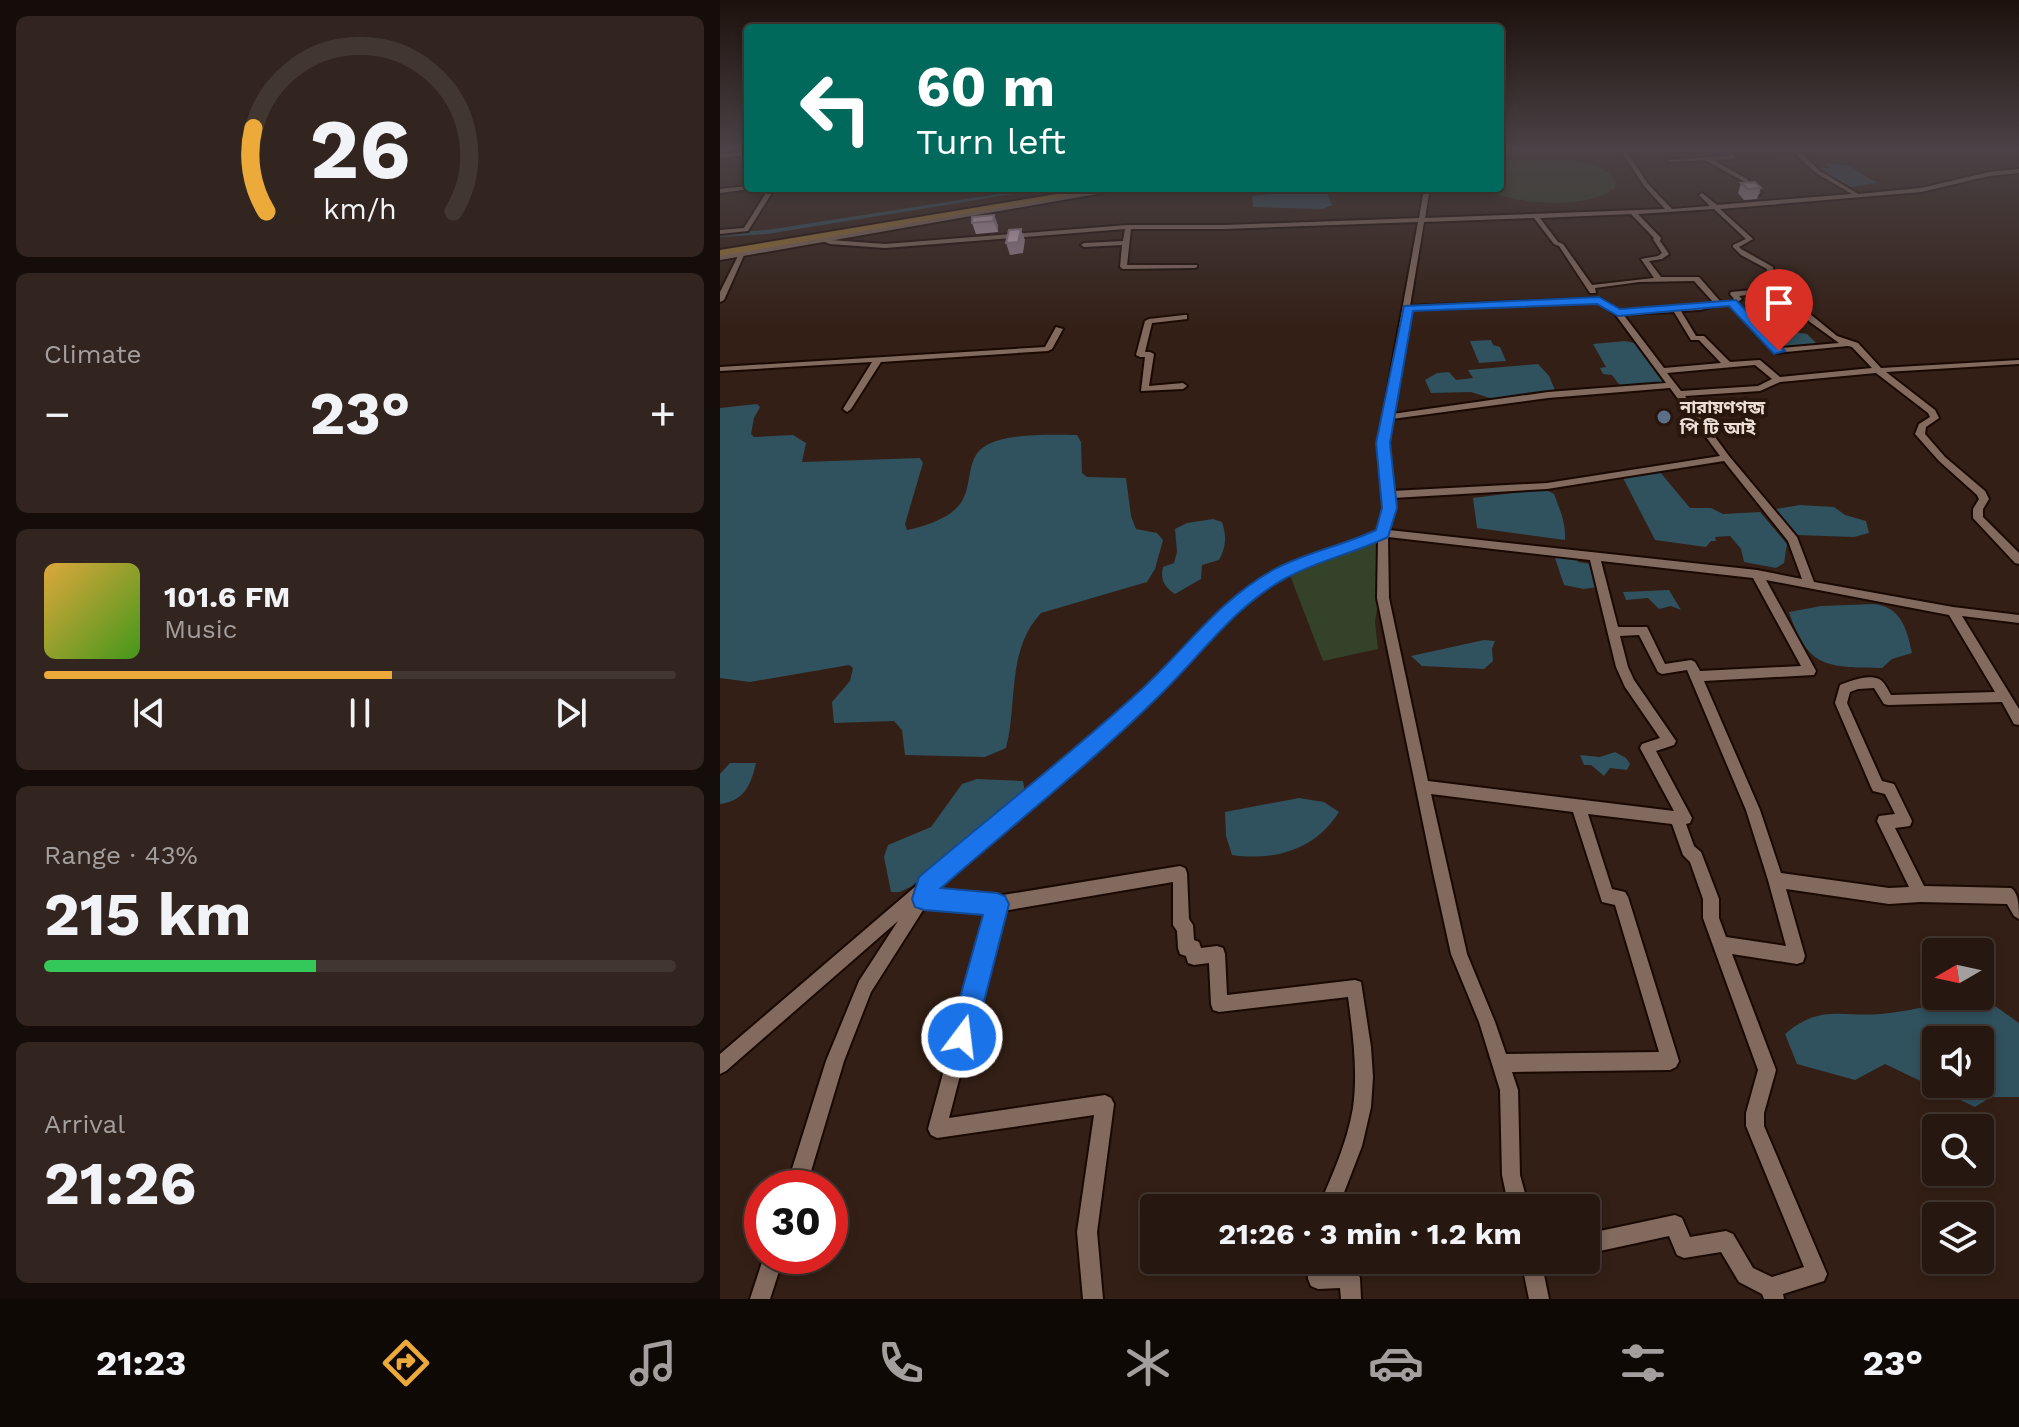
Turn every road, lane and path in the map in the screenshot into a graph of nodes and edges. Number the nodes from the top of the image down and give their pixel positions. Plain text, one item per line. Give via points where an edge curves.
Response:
1 (759, 210) edge
2 (959, 210) edge
3 (968, 210) edge
4 (987, 210) edge
5 (996, 210) edge
6 (1424, 210) edge
7 (1683, 210) edge
8 (1720, 210) edge
9 (1670, 211) joint
10 (1633, 213) junction
11 (1536, 216) junction
12 (1423, 220) junction
13 (1128, 227) junction
14 (720, 232) edge
15 (824, 238) junction
16 (1126, 243) junction
17 (1084, 245) dead end
18 (720, 252) edge
19 (742, 253) junction
20 (1195, 266) dead end
21 (1659, 280) junction
22 (1590, 287) junction
23 (1780, 289) junction
24 (720, 300) edge
25 (1599, 300) junction
26 (1718, 303) junction
27 (1732, 303) junction
28 (1408, 308) junction
29 (1676, 309) junction
30 (1618, 312) junction
31 (1184, 317) dead end
32 (1059, 329) dead end
33 (1845, 345) junction
34 (877, 361) junction
35 (2019, 362) edge
36 (1728, 365) junction
37 (720, 369) edge
38 (1663, 371) junction
39 (1879, 371) junction
40 (1778, 380) junction
41 (1183, 386) dead end
42 (1674, 389) junction
43 (847, 409) dead end
44 (1388, 417) junction
45 (1726, 458) junction
46 (1388, 495) junction
47 (1383, 533) junction
48 (1595, 557) junction
49 (2019, 560) edge
50 (1757, 574) junction
51 (1810, 585) junction
52 (1953, 611) junction
53 (2019, 619) edge
54 (1615, 632) junction
55 (1695, 676) junction
56 (2005, 697) junction
57 (2019, 720) edge
58 (1423, 787) junction
59 (1579, 807) junction
60 (1677, 818) junction
61 (1776, 880) junction
62 (925, 892) junction
63 (1920, 894) junction
64 (997, 904) junction
65 (2019, 911) edge
66 (1721, 944) junction
67 (1500, 1063) junction
68 (720, 1065) edge
69 (802, 1170) edge
70 (1334, 1194) edge
71 (1516, 1194) edge
72 (1600, 1241) edge
73 (768, 1274) edge
74 (1318, 1274) edge
75 (1534, 1274) edge
76 (1773, 1293) edge
77 (760, 1299) edge
78 (1093, 1299) edge
79 (1351, 1299) edge
80 (1539, 1299) edge

1 - 14 street via 746,230
2 - 18 street
3 - 18 main road
4 - 15 main road
5 - 15 street
6 - 12 street
7 - 9 street
8 - 23 street via 1750,241 1735,246 1771,268 1770,277
9 - 10 street
10 - 11 street
10 - 21 street via 1666,254 1644,259
11 - 12 street
11 - 22 street
12 - 13 street
12 - 28 street
13 - 15 street via 885,246
13 - 16 street
15 - 18 main road
15 - 19 street
16 - 17 street
16 - 20 street via 1123,267
18 - 19 street
19 - 24 street
21 - 22 street
21 - 26 street via 1696,279
22 - 25 street
23 - 27 street via 1734,294 1738,299
23 - 33 street
25 - 28 street
25 - 30 street
26 - 27 street
26 - 29 street
27 - 33 street via 1779,351
28 - 44 street
29 - 30 street
29 - 36 street via 1694,338 1701,338
30 - 38 street
31 - 41 street via 1149,321 1140,355 1150,354 1144,389
32 - 34 street via 1048,349
33 - 39 street via 1855,345
34 - 37 street
34 - 43 street
35 - 39 street
36 - 38 street
36 - 40 street via 1757,362
38 - 42 street
39 - 40 street
39 - 49 street via 1932,412 1935,418 1922,426 1920,434 1981,493 1978,518
40 - 42 street via 1760,388
42 - 44 street via 1548,395
42 - 45 street
44 - 46 street via 1383,443
45 - 46 street via 1547,486
45 - 51 street via 1793,540
46 - 47 street
47 - 48 street
47 - 58 street via 1383,598
47 - 62 street via 1279,574 1248,596 1210,626 1151,692
48 - 50 street
48 - 54 street
50 - 51 street
50 - 55 street via 1810,671
51 - 52 street
52 - 53 street
52 - 56 street
54 - 55 street via 1643,630 1662,669 1691,665
54 - 60 street via 1629,683 1669,741 1647,748 1685,818
55 - 61 street via 1753,810
56 - 57 street
56 - 63 street via 1888,700 1877,683 1857,684 1842,693 1841,703 1878,787 1889,788 1905,821 1884,821
58 - 59 street
58 - 67 street via 1459,954
59 - 60 street
59 - 67 street via 1607,897 1620,897 1670,1061
60 - 66 street via 1711,899 1711,918
61 - 63 street via 1889,896
61 - 66 street via 1797,956
62 - 64 street
62 - 68 street
62 - 69 street via 865,987 835,1061
63 - 65 street via 2011,896
64 - 70 street via 1180,873 1186,948 1193,948 1194,957 1217,954 1219,1004 1355,988 1364,1058 1362,1107
64 - 78 street via 937,1129 1105,1104 1087,1232
66 - 76 street via 1767,1070 1755,1126 1817,1274
67 - 71 street via 1509,1090
72 - 76 street via 1675,1225 1684,1248 1726,1241 1746,1275
73 - 77 street
74 - 79 street via 1318,1279 1350,1278
75 - 80 street

